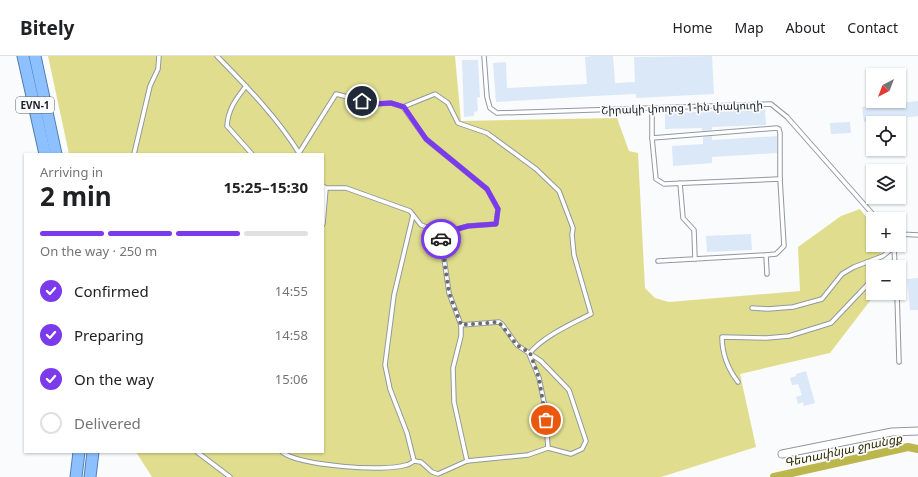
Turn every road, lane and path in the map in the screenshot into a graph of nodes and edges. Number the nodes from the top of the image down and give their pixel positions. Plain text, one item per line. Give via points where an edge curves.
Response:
1 (24, 56) edge
2 (35, 56) edge
3 (159, 56) edge
4 (217, 56) edge
5 (484, 56) edge
6 (246, 86) junction
7 (404, 107) junction
8 (652, 108) junction
9 (652, 138) junction
10 (46, 153) edge
11 (56, 153) edge
12 (134, 153) edge
13 (251, 153) edge
14 (299, 153) edge
15 (780, 179) junction
16 (680, 183) junction
17 (325, 187) edge
18 (324, 206) edge
19 (872, 212) edge
20 (413, 214) junction
21 (440, 230) junction
22 (906, 234) edge
23 (918, 235) edge
24 (887, 252) edge
25 (766, 256) junction
26 (695, 259) junction
27 (876, 260) edge
28 (658, 261) dead end
29 (866, 264) edge
30 (767, 274) dead end
31 (866, 286) edge
32 (897, 300) edge
33 (752, 308) dead end
34 (461, 325) junction
35 (530, 353) junction
36 (900, 362) dead end
37 (738, 382) dead end
38 (918, 432) edge
39 (548, 448) junction
40 (79, 453) edge
41 (94, 453) edge
42 (198, 453) edge
43 (284, 453) edge
44 (782, 454) dead end
45 (414, 460) junction
46 (467, 461) junction
47 (76, 477) edge
48 (90, 477) edge
49 (230, 477) edge

1 - 10 highway, EVN-1
2 - 11 highway, EVN-1
3 - 12 lane via 158,69 150,86
4 - 6 lane
5 - 8 lane, Շիրակի փողոց 1-ին փակուղի via 487,97 490,108 497,113
6 - 13 lane via 232,104 227,126
6 - 14 lane
7 - 14 lane via 391,103 375,104 336,94
7 - 21 lane via 426,139 487,189 498,209 496,224 468,226 450,231
7 - 35 lane via 435,94 448,103 458,123 487,133 559,191 573,228 574,255 591,314 565,327
8 - 9 lane
8 - 19 lane, Շիրակի փողոց 1-ին փակուղի via 771,104 787,117
9 - 15 lane via 779,128
9 - 16 lane via 656,179 661,184
15 - 16 lane
15 - 25 lane via 784,246 776,254
16 - 26 lane via 683,218 694,230
17 - 18 lane
17 - 20 lane via 346,188
20 - 21 lane via 421,225
20 - 45 lane via 394,295 385,366 390,389
21 - 34 lane via 449,293
22 - 23 lane
24 - 27 lane
25 - 26 lane
25 - 30 lane
26 - 28 lane
29 - 33 lane via 842,274 822,299 793,307
31 - 37 lane via 831,323 788,336 722,337 726,363
32 - 36 lane
34 - 35 lane via 499,322 517,345
34 - 46 lane via 461,336 453,368 454,402
35 - 39 lane via 545,407
35 - 39 lane via 549,368 569,390 586,441 582,449 571,454
38 - 44 street via 892,432
39 - 46 lane via 528,455
40 - 47 highway
41 - 48 highway
42 - 49 lane
43 - 45 lane via 294,458 378,469 407,465
45 - 46 lane via 438,474

